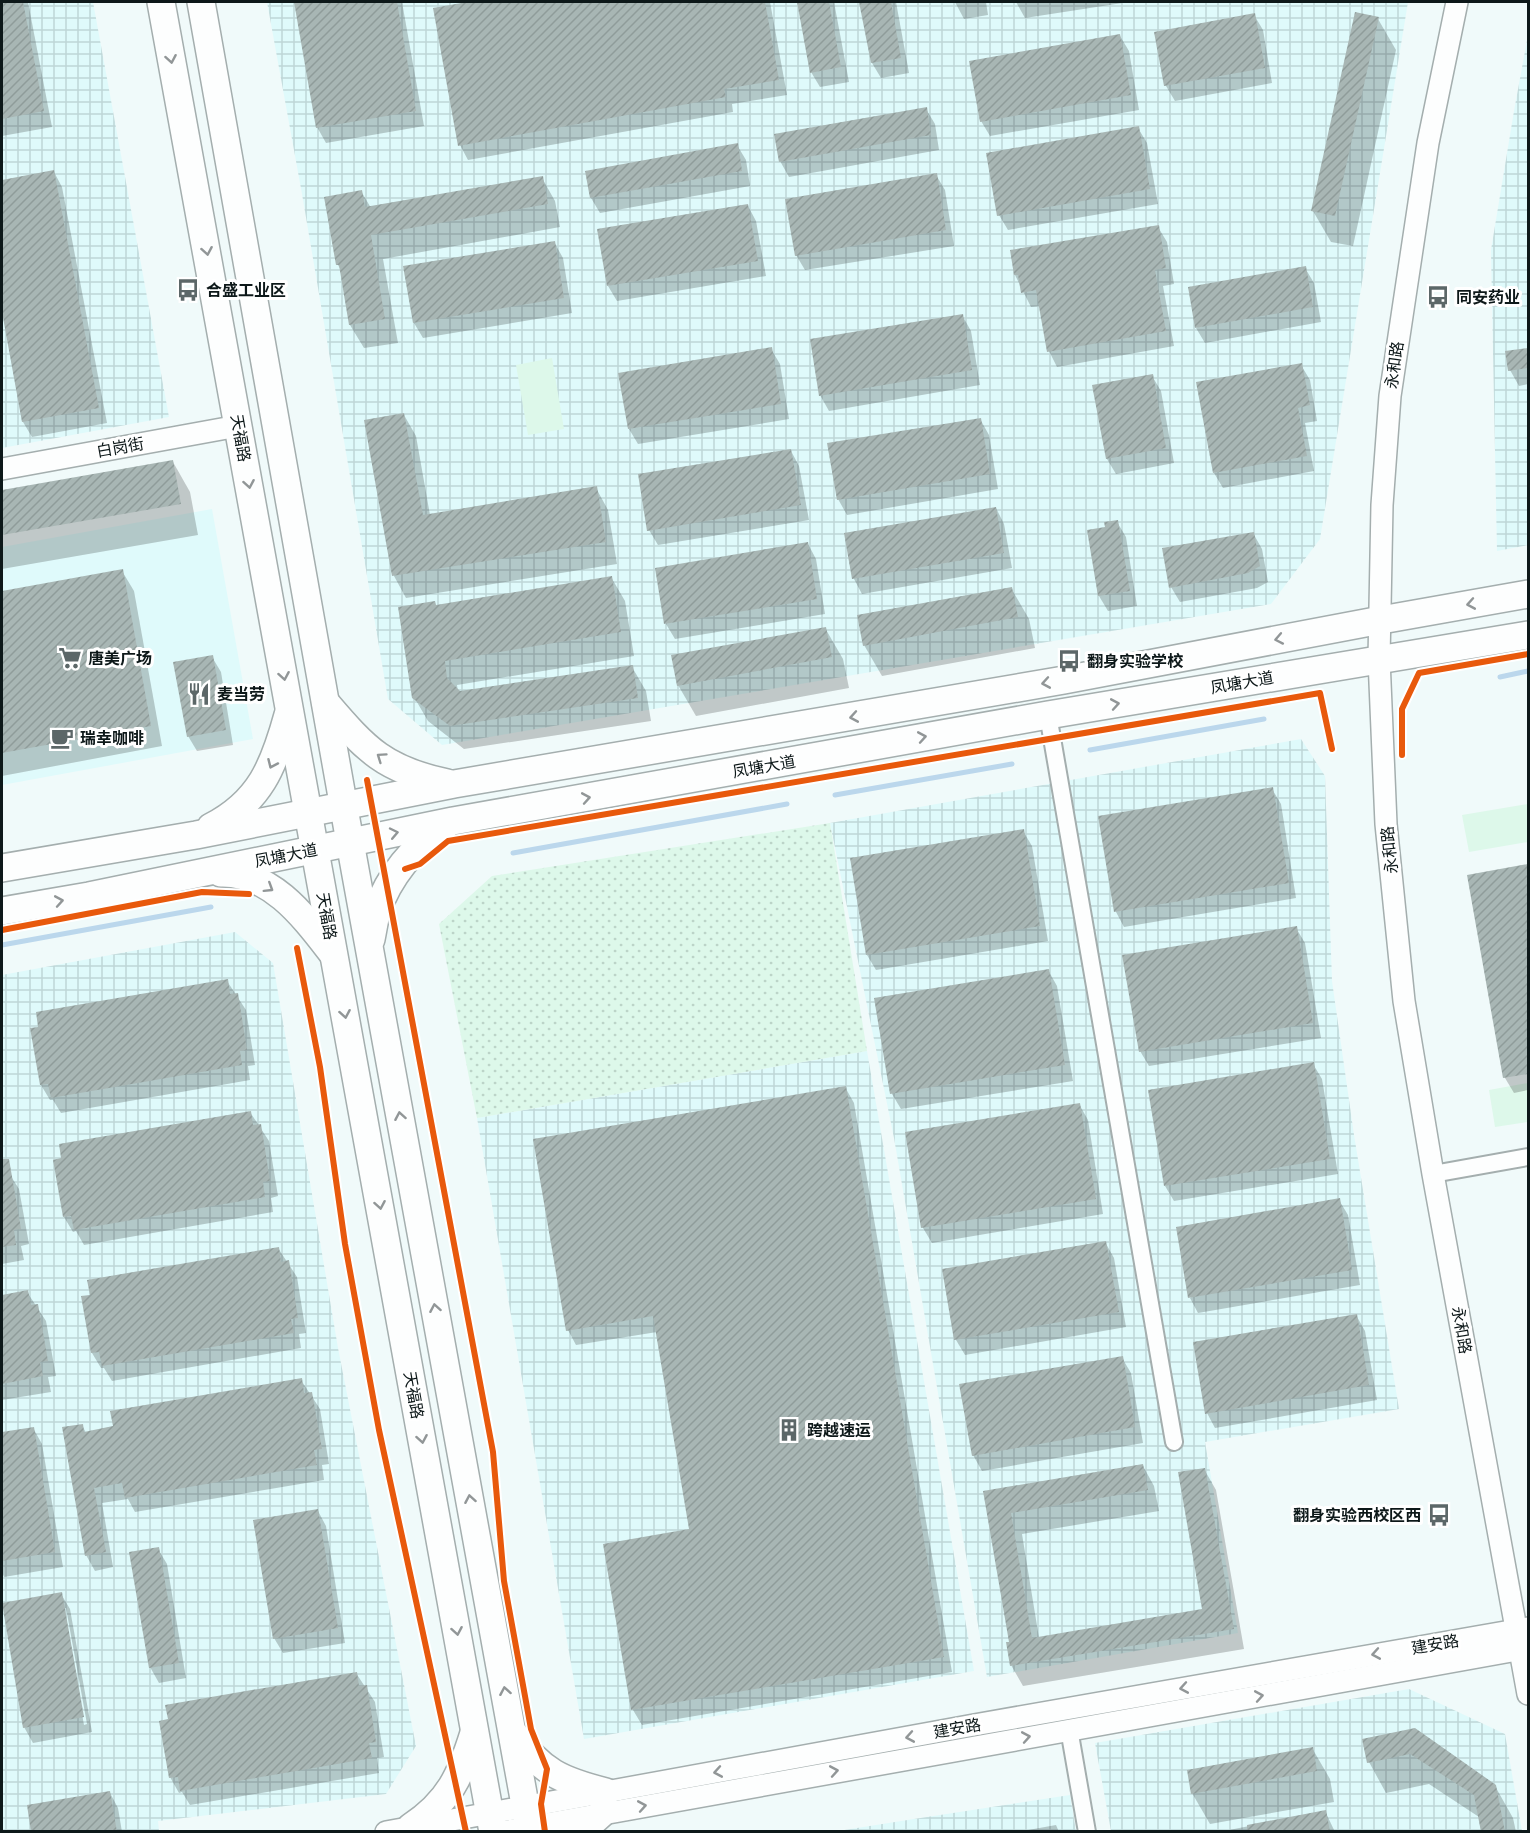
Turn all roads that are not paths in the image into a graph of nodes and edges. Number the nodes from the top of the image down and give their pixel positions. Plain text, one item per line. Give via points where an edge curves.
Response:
1 (161, 2) edge
2 (201, 2) edge
3 (1457, 2) edge
4 (238, 426) junction
5 (2, 469) edge
6 (1528, 594) edge
7 (1381, 620) junction
8 (1528, 635) edge
9 (1379, 659) junction
10 (326, 703) junction
11 (290, 708) junction
12 (1048, 715) junction
13 (454, 784) junction
14 (344, 806) junction
15 (308, 813) junction
16 (453, 821) junction
17 (196, 835) junction
18 (350, 842) junction
19 (315, 849) junction
20 (2, 868) edge
21 (193, 874) junction
22 (2, 911) edge
23 (369, 946) junction
24 (335, 956) junction
25 (1528, 1157) edge
26 (1433, 1174) junction
27 (1174, 1442) dead end
28 (1524, 1639) edge
29 (1528, 1694) edge
30 (475, 1729) junction
31 (1069, 1729) junction
32 (512, 1732) junction
33 (604, 1803) junction
34 (528, 1822) edge
35 (495, 1825) edge
36 (398, 1829) edge
37 (581, 1832) edge
38 (1087, 1832) edge

1 -> 4 main road, 天福路
2 - 10 main road
3 - 7 street, 永和路 via 1428,143 1390,396 1382,505
4 - 5 street, 白岗街
4 -> 11 main road, 天福路
6 -> 7 main road, 凤塘大道
7 - 9 street, 永和路
7 -> 13 main road, 凤塘大道 via 1064,680
8 - 9 main road, 凤塘大道
12 -> 9 main road, 凤塘大道
9 - 26 street, 永和路 via 1386,824 1404,1001
13 -> 10 main road via 403,771 382,759
10 - 14 main road
11 - 15 main road, 天福路
11 -> 17 main road via 274,762 262,784 239,809
16 -> 12 main road, 凤塘大道
12 - 27 street
13 - 14 main road, 凤塘大道
14 - 15 main road, 凤塘大道
14 - 18 main road
15 - 17 main road, 凤塘大道
15 - 19 main road, 天福路
18 -> 16 main road, 凤塘大道
16 - 23 main road via 418,846 402,866 377,911
17 - 20 main road, 凤塘大道
18 - 19 main road, 凤塘大道
18 - 23 main road
19 - 21 main road, 凤塘大道
19 - 24 main road, 天福路
22 -> 21 main road, 凤塘大道
21 -> 24 main road via 228,873 267,885 286,900
32 -> 23 main road
24 -> 30 main road, 天福路
25 - 26 street
26 - 28 street, 永和路
28 - 29 street, 永和路
31 -> 28 street, 建安路
28 -> 33 street, 建安路
30 - 35 main road, 天福路
30 - 36 main road via 465,1762 444,1801 428,1816
33 -> 31 street, 建安路
31 - 38 street
32 - 33 main road via 525,1751 556,1776
32 - 34 main road
33 - 34 street, 建安路
33 - 37 main road
34 - 35 street, 建安路
35 - 36 street, 建安路

